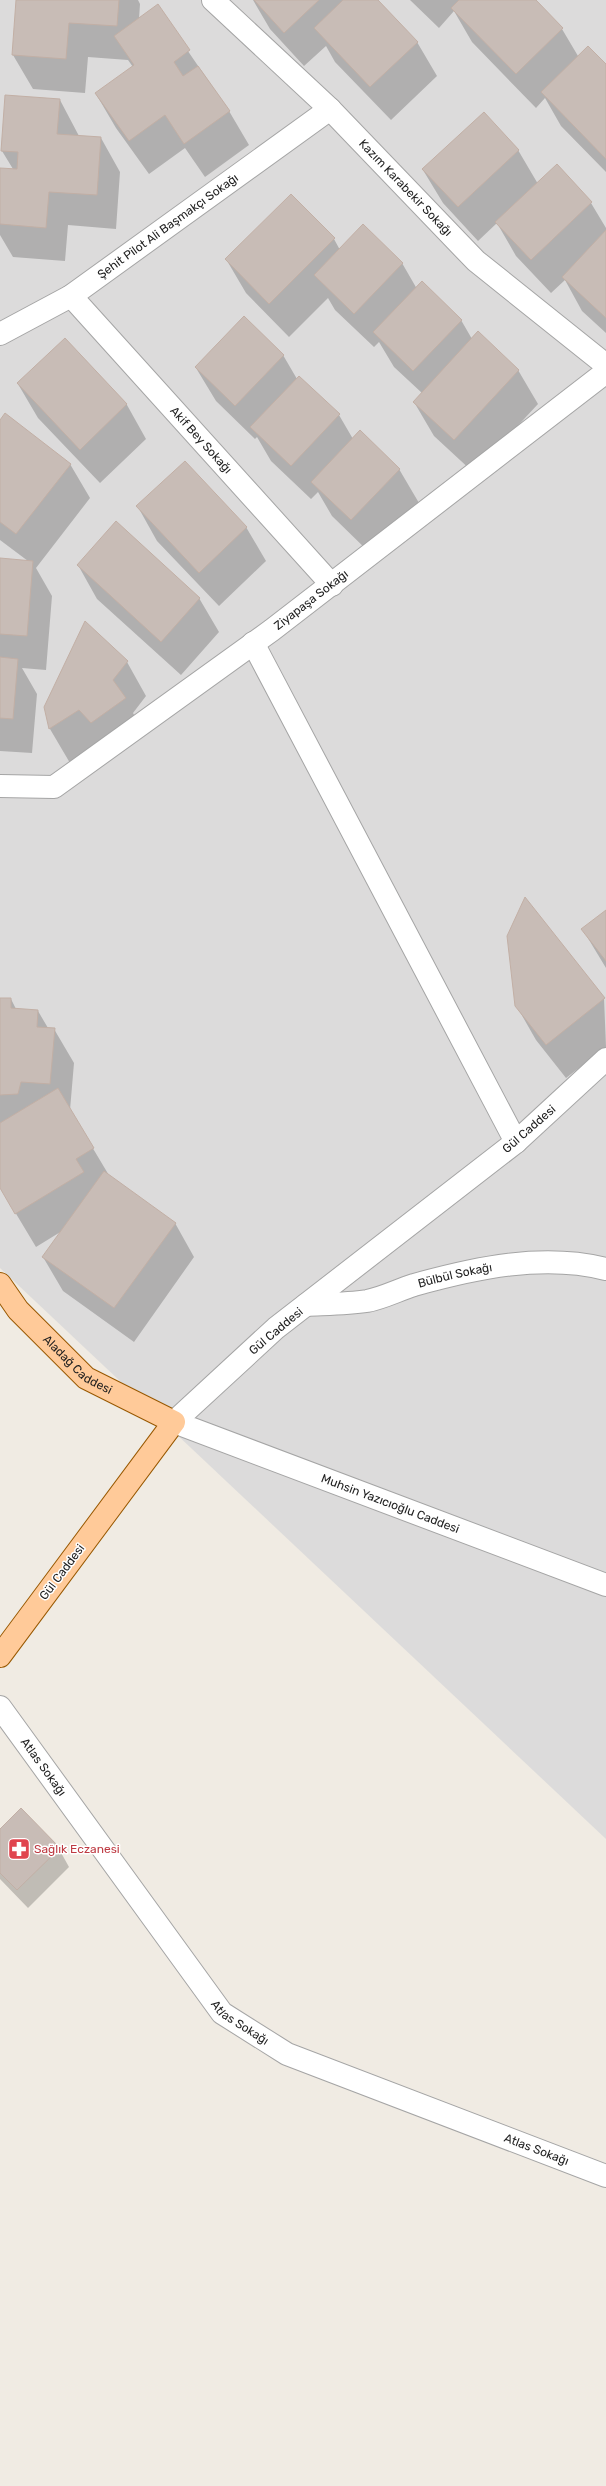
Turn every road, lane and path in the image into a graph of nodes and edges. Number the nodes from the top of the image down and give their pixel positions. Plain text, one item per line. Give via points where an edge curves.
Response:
1 (213, 0) edge
2 (330, 109) junction
3 (71, 296) junction
4 (0, 334) edge
5 (606, 365) edge
6 (606, 372) edge
7 (332, 585) junction
8 (253, 643) junction
9 (0, 786) edge
10 (606, 1059) edge
11 (516, 1142) junction
12 (606, 1269) edge
13 (0, 1284) edge
14 (306, 1305) junction
15 (174, 1422) junction
16 (606, 1585) edge
17 (0, 1656) edge
18 (0, 1707) edge
19 (606, 2176) edge

1 - 2 street, Kazım Karabekir Sokağı
2 - 3 street, Şehit Pilot Ali Başmakçı Sokağı
2 - 5 street, Kazım Karabekir Sokağı via 476,261
3 - 4 street, Şehit Pilot Ali Başmakçı Sokağı
3 - 7 street, Akif Bey Sokağı
6 - 7 street, Ziyapaşa Sokağı
7 - 8 street, Ziyapaşa Sokağı
8 - 9 street, Ziyapaşa Sokağı via 54,787
8 - 11 street
10 - 11 street, Gül Caddesi
11 - 14 street, Gül Caddesi
12 - 14 street, Bülbül Sokağı via 591,1265 547,1262 477,1269 368,1301
13 - 15 main road, Aladağ Caddesi via 18,1310 86,1378
14 - 15 street, Gül Caddesi via 276,1328
15 - 16 street, Muhsin Yazıcıoğlu Caddesi
15 - 17 main road, Gül Caddesi
18 - 19 street, Atlas Sokağı via 222,2013 287,2054

